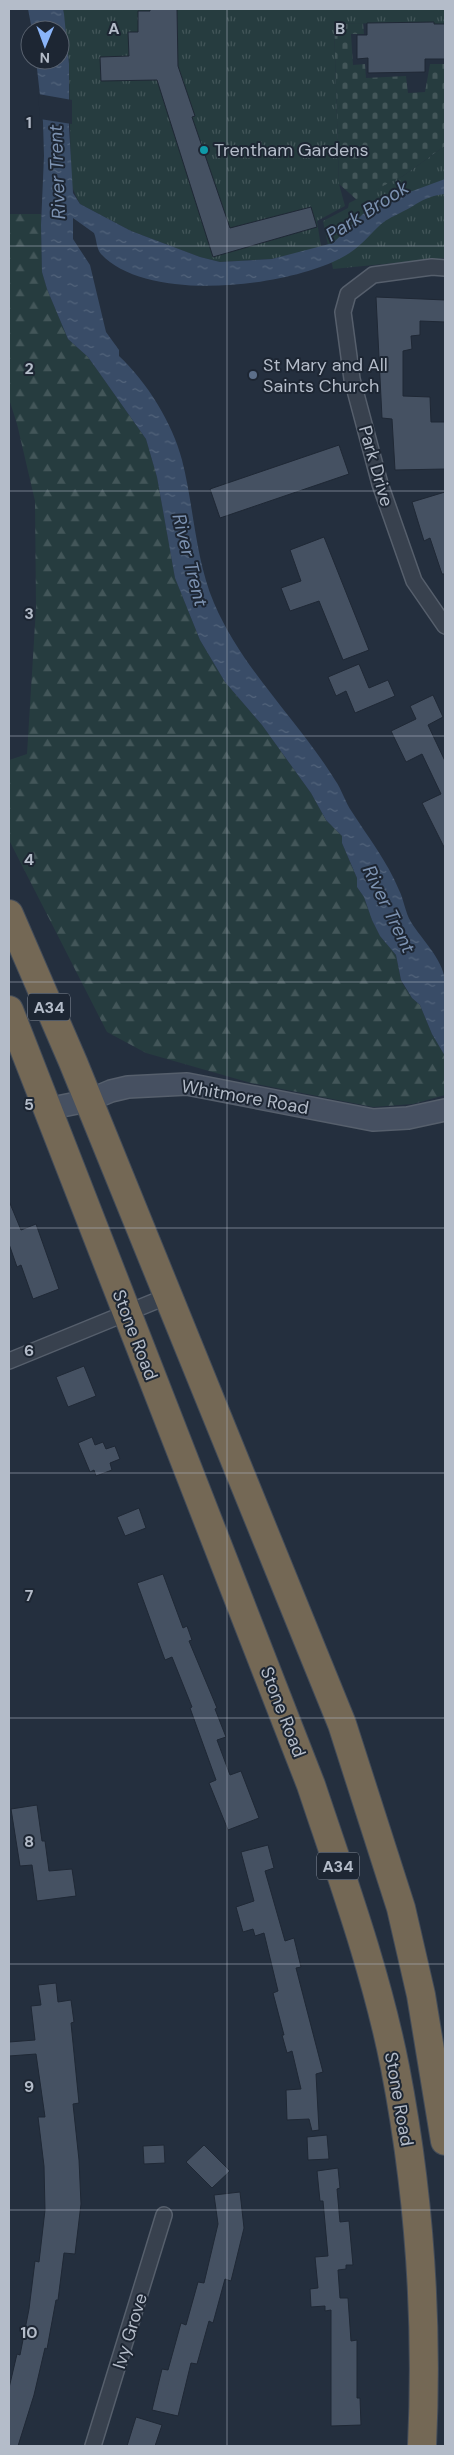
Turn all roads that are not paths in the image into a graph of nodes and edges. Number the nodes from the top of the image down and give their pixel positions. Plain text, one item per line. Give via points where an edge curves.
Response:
1 (445, 268) edge
2 (445, 626) edge
3 (9, 914) edge
4 (9, 1010) edge
5 (88, 1101) junction
6 (47, 1109) junction
7 (445, 1110) edge
8 (168, 1296) junction
9 (126, 1312) junction
10 (9, 1361) edge
11 (445, 2141) edge
12 (164, 2215) dead end
13 (93, 2446) edge
14 (422, 2446) edge

1 - 2 street, Park Drive via 373,275 348,294 343,312 352,380 380,484 414,581
3 - 5 highway, A34
4 - 6 highway, Stone Road / A34
5 - 6 main road, Whitmore Road
5 - 7 main road, Whitmore Road via 128,1087 186,1084 373,1120 408,1118
5 - 8 highway, A34
6 - 9 highway, Stone Road / A34
8 - 9 street
8 - 11 highway, A34 via 342,1724 401,1908 421,1995
9 - 10 street
9 - 14 highway, Stone Road / A34 via 311,1785 372,1974 395,2066 417,2227 424,2364
12 - 13 street, Ivy Grove

